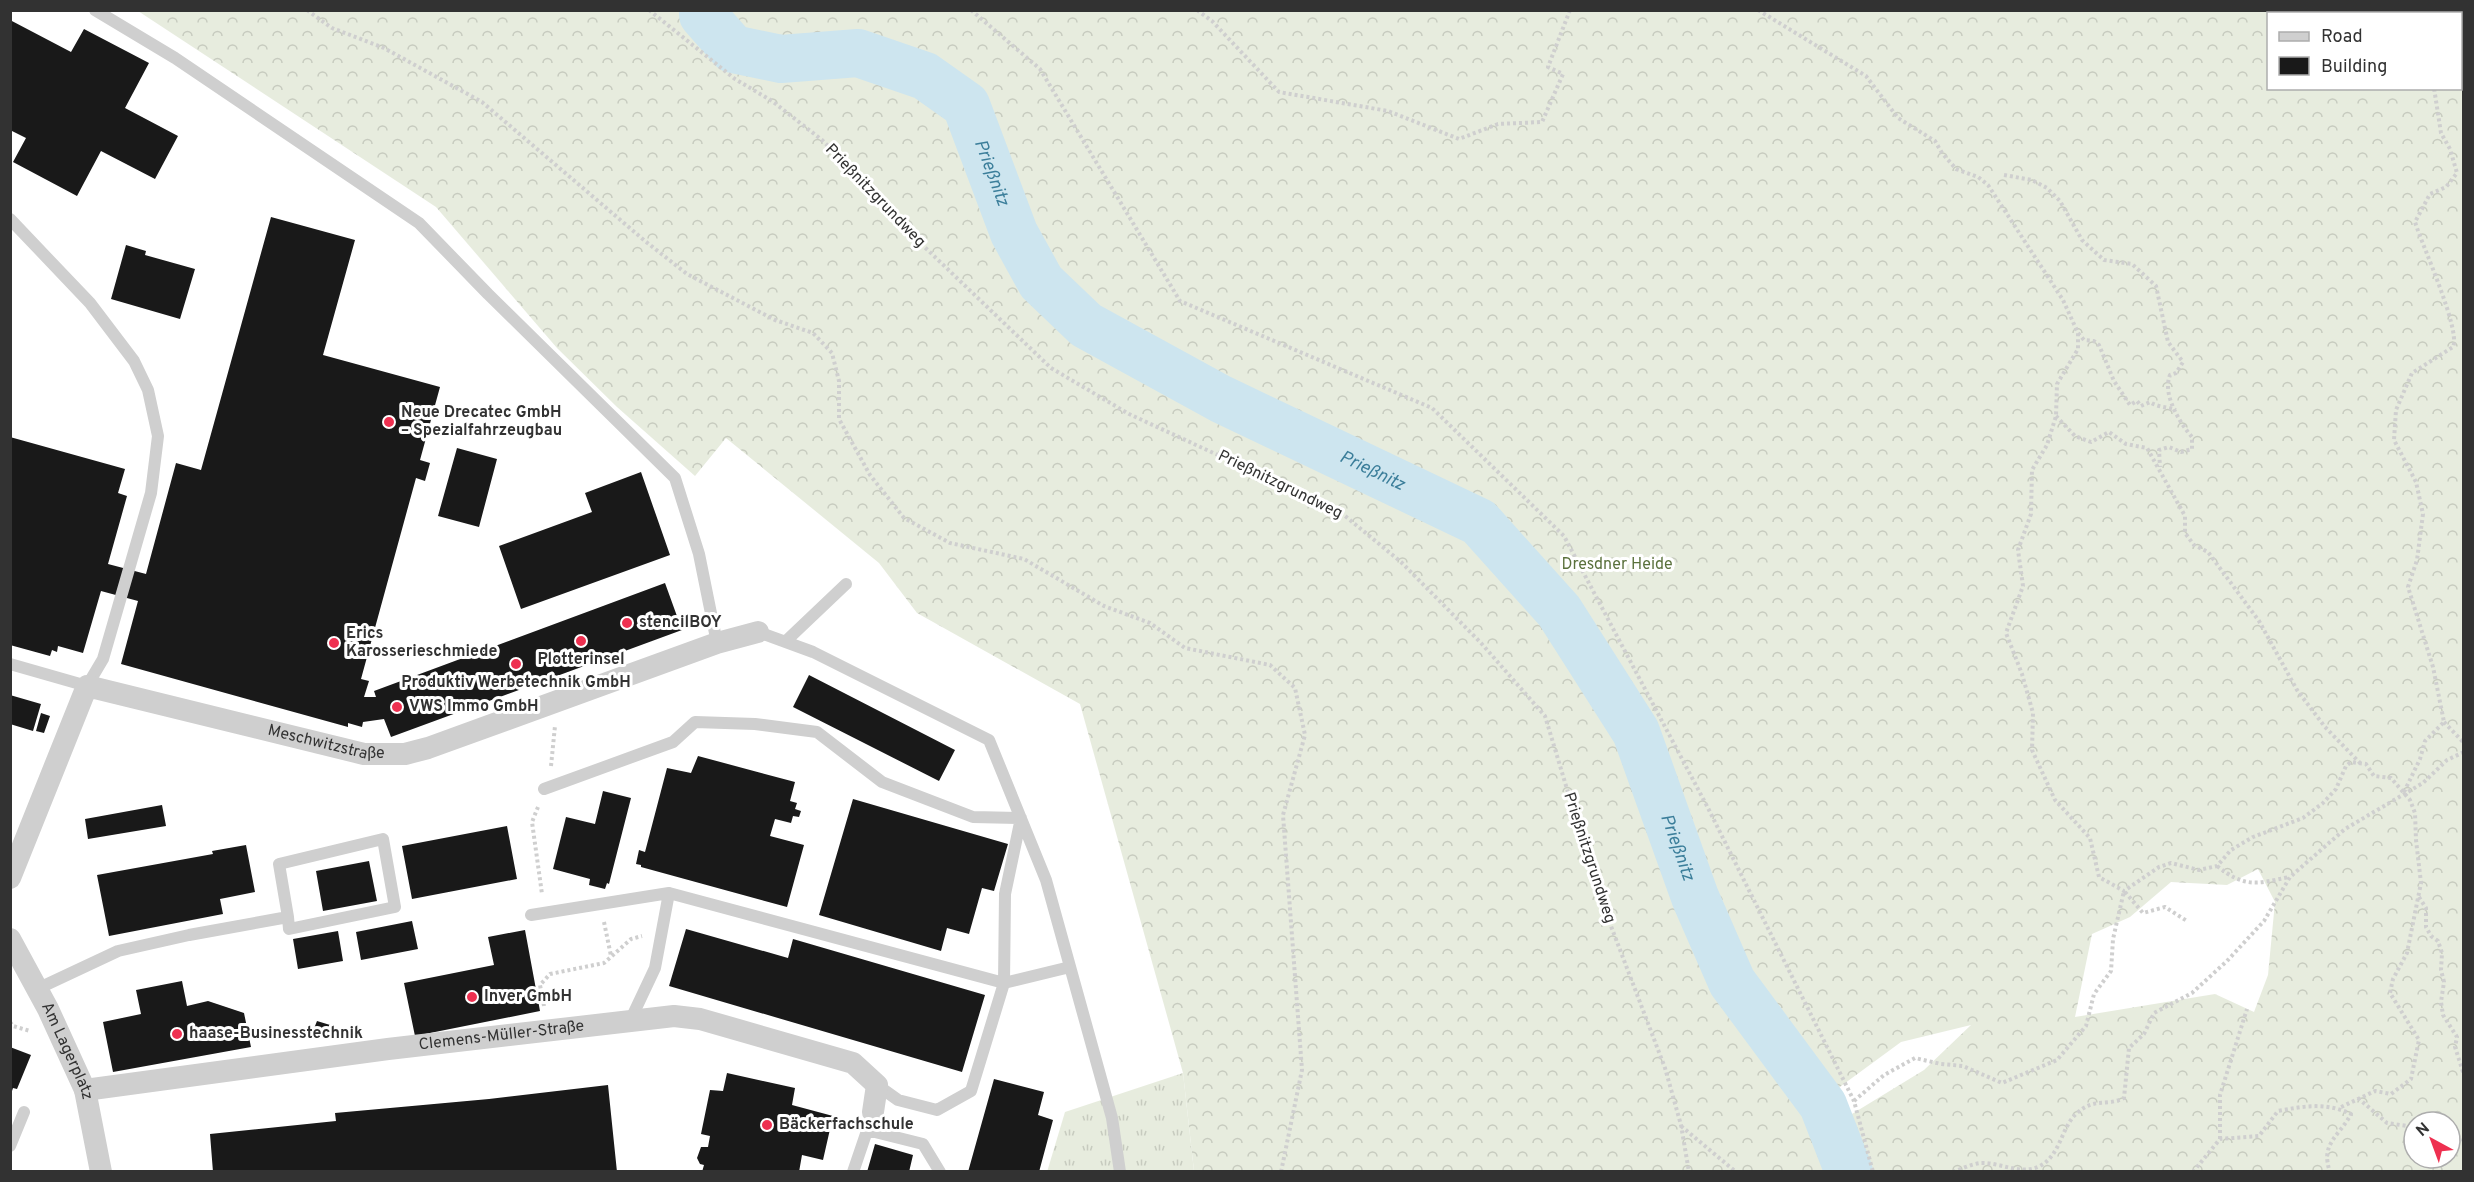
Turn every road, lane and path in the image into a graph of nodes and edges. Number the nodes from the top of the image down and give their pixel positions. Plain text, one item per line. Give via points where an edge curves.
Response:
1 (95, 10) edge
2 (307, 10) edge
3 (649, 10) edge
4 (971, 10) edge
5 (1197, 10) edge
6 (1570, 10) edge
7 (1758, 10) edge
8 (2434, 90) edge
9 (2004, 175) dead end
10 (10, 219) edge
11 (2078, 333) junction
12 (2176, 411) junction
13 (2056, 416) junction
14 (2160, 468) junction
15 (846, 584) dead end
16 (759, 632) joint
17 (786, 641) junction
18 (717, 643) junction
19 (10, 664) edge
20 (87, 686) junction
21 (2444, 722) junction
22 (2463, 743) edge
23 (2463, 752) edge
24 (2361, 763) junction
25 (544, 789) dead end
26 (2404, 793) junction
27 (1021, 818) junction
28 (2217, 866) junction
29 (2290, 877) junction
30 (10, 878) edge
31 (2124, 891) junction
32 (669, 893) junction
33 (2418, 897) junction
34 (600, 902) junction
35 (531, 915) dead end
36 (288, 917) junction
37 (2187, 921) dead end
38 (662, 930) junction
39 (10, 939) edge
40 (611, 957) junction
41 (1070, 967) junction
42 (1004, 983) junction
43 (37, 989) junction
44 (2247, 1009) dead end
45 (630, 1021) junction
46 (548, 1031) junction
47 (2463, 1075) edge
48 (877, 1085) junction
49 (85, 1090) junction
50 (2357, 1097) junction
51 (1854, 1101) junction
52 (2339, 1108) junction
53 (24, 1112) dead end
54 (870, 1121) junction
55 (1680, 1125) junction
56 (2402, 1125) edge
57 (2220, 1139) junction
58 (10, 1146) edge
59 (101, 1172) edge
60 (853, 1172) edge
61 (940, 1172) edge
62 (1120, 1172) edge
63 (1281, 1172) edge
64 (1689, 1172) edge
65 (1736, 1172) edge
66 (1873, 1172) edge
67 (1953, 1172) edge
68 (2193, 1172) edge
69 (2330, 1172) edge

1 - 18 lane via 175,58 419,223 675,477 699,554
2 - 63 path via 332,28 384,48 482,102 687,274 775,320 813,333 832,353 839,381 839,419 870,475 904,518 950,543 1024,559 1104,606 1150,623 1185,648 1270,665 1295,688 1305,735 1283,814 1302,1070
3 - 55 path, Prießnitzgrundweg via 735,79 772,101 822,140 912,235 1051,368 1129,414 1339,511 1401,562 1481,642 1545,716 1598,892 1665,1068
4 - 51 path via 1040,69 1180,301 1432,408 1564,536 1708,808
5 - 6 path via 1279,92 1388,111 1460,139 1498,124 1542,122 1563,74 1548,67
7 - 11 path via 1866,76 1898,118 1935,141 1956,169 1988,185 2063,300
8 - 21 path via 2441,133 2457,173 2446,187 2430,194 2415,222 2452,318 2456,341 2453,347 2412,373 2396,410 2394,440 2416,482 2423,514 2417,560 2408,587 2433,667
9 - 12 path via 2032,180 2047,188 2060,201 2082,240 2104,260 2132,264 2156,286 2168,342 2183,362 2168,381
10 - 20 lane via 90,303 134,361 148,390 158,436 151,493 103,659
11 - 12 path via 2084,340 2099,345 2114,381 2130,405 2150,402
11 - 13 path via 2078,349 2057,384
12 - 14 path via 2192,437 2192,449 2159,450
13 - 14 path via 2076,436 2091,442 2109,432 2126,444 2147,448
13 - 31 path via 2047,445 2032,470 2031,514 2018,550 2023,586 2006,633 2033,713 2032,750 2055,800 2090,838 2099,877
14 - 24 path via 2185,516 2185,533 2194,545 2208,552 2259,621 2298,690 2325,727
15 - 17 lane
16 - 17 lane
16 - 18 street, Meschwitzstraße
17 - 27 lane via 989,740
18 - 20 street, Meschwitzstraße via 428,748 394,755 364,754
19 - 20 lane
20 - 30 street
21 - 22 path
21 - 26 path via 2425,741
23 - 26 path
24 - 26 path via 2367,764 2374,776 2391,778
24 - 28 path via 2346,766 2336,789 2323,804 2303,818 2253,837 2231,850
25 - 27 lane via 673,742 695,722 755,724 817,732 882,782 973,817
26 - 29 path via 2345,829
26 - 33 path via 2415,813 2421,883
27 - 41 lane via 1046,880
27 - 42 lane via 1005,894
28 - 29 path via 2233,878 2256,884
28 - 31 path via 2199,870 2171,863
29 - 67 path via 2264,921 2227,961 2192,993 2154,1013 2144,1034 2129,1048 2124,1098 2112,1103 2093,1102 2075,1114 2058,1147 2041,1165 2021,1170 1980,1163
31 - 37 path via 2143,914 2165,907
31 - 51 path via 2113,939 2111,971 2094,994 2086,1026 2057,1060 2002,1083 1964,1066 1915,1058 1884,1075
32 - 34 lane
32 - 38 lane
32 - 42 lane
33 - 47 path via 2426,909 2426,927 2442,953 2443,1015 2457,1037 2455,1047
33 - 50 path via 2407,953 2390,993 2420,1040 2411,1079 2391,1094 2375,1091
34 - 35 lane
34 - 40 path
36 - 36 lane via 279,864 383,839 395,907 289,929
36 - 43 lane via 118,951
38 - 40 path via 631,939
38 - 45 lane via 655,968
39 - 43 street, Am Lagerplatz
40 - 46 path via 604,963 550,974 540,985
41 - 42 lane
41 - 62 lane via 1112,1118
42 - 48 lane via 972,1091 937,1110 898,1100
43 - 49 street, Am Lagerplatz
44 - 57 path via 2220,1095
45 - 46 street, Clemens-Müller-Straße
45 - 48 street, Clemens-Müller-Straße via 674,1016 700,1019 853,1063
46 - 49 street, Clemens-Müller-Straße
48 - 54 street
49 - 59 street, Am Lagerplatz
50 - 52 path
50 - 56 path via 2387,1123
51 - 66 path
52 - 57 path via 2313,1104 2278,1111 2259,1136
52 - 69 path via 2351,1114 2327,1145
53 - 58 lane
54 - 60 lane
54 - 61 lane via 923,1144
55 - 64 path, Prießnitzgrundweg
55 - 65 path
57 - 68 path

